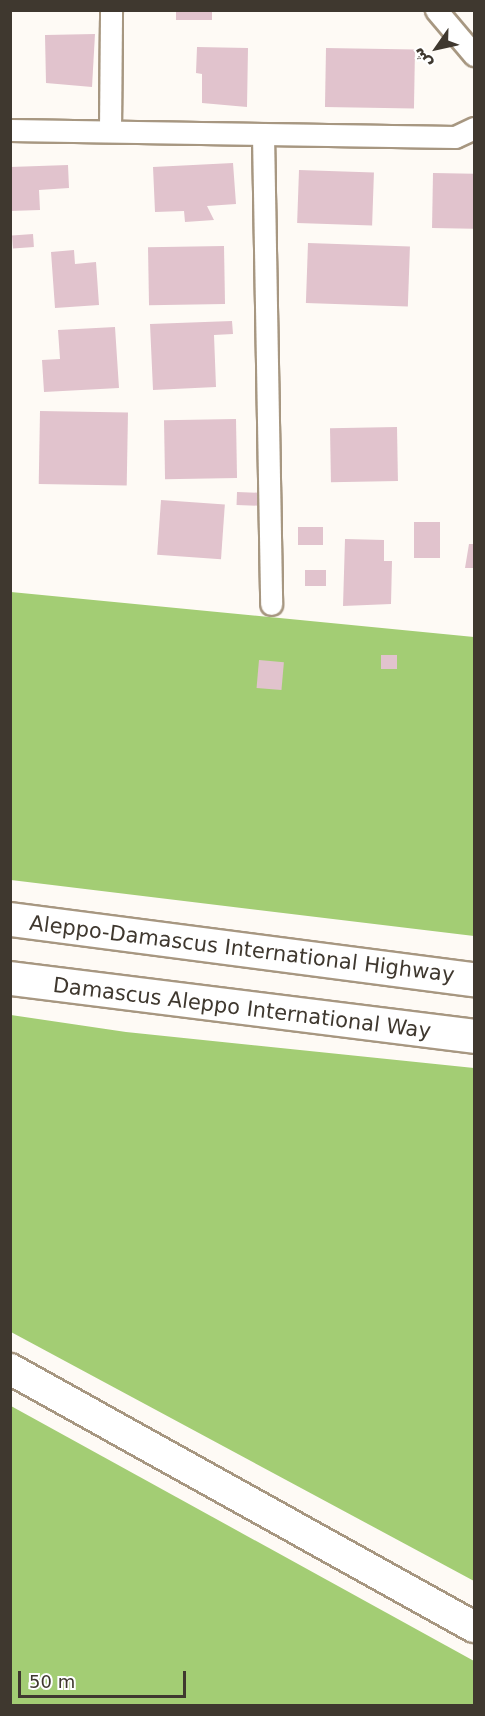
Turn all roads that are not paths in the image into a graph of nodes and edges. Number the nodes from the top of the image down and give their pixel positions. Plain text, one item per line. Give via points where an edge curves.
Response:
1 (111, 10) edge
2 (436, 10) edge
3 (474, 55) edge
4 (474, 128) edge
5 (10, 130) edge
6 (110, 131) junction
7 (263, 134) junction
8 (271, 604) dead end
9 (10, 919) edge
10 (10, 978) edge
11 (474, 979) edge
12 (474, 1036) edge
13 (10, 1369) edge
14 (474, 1627) edge

1 - 6 street
2 - 3 street
4 - 7 street via 455,137
5 - 6 street
6 - 7 street
7 - 8 street
9 - 11 highway, Aleppo-Damascus International Highway
10 - 12 highway, Damascus Aleppo International Way
13 - 14 main road

